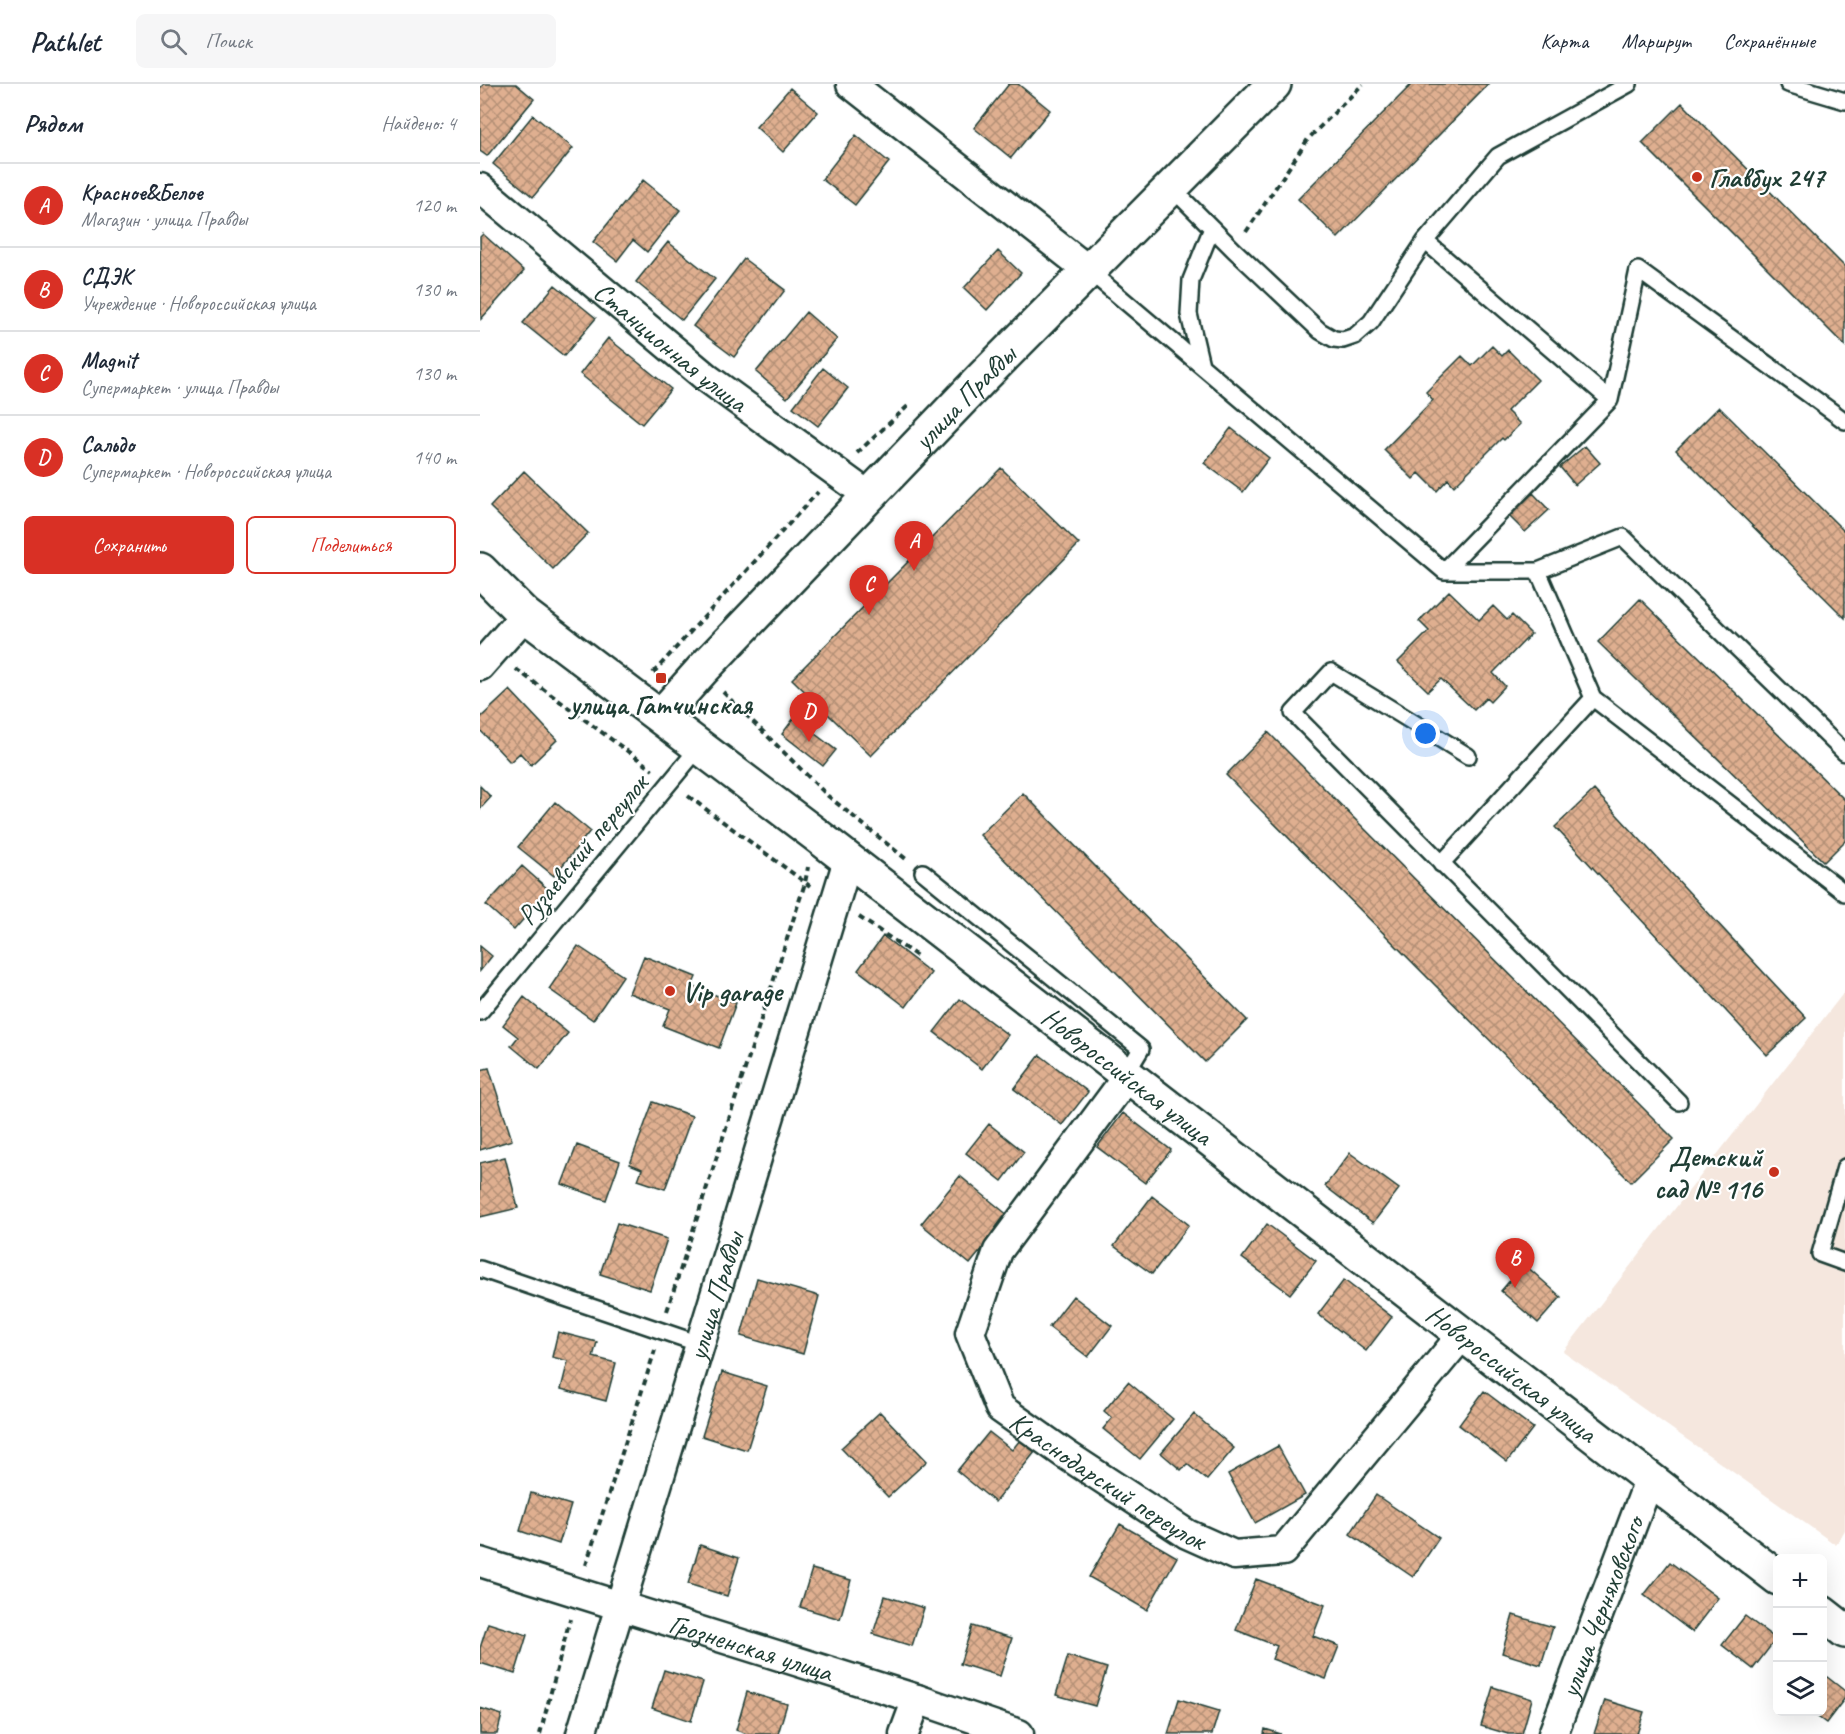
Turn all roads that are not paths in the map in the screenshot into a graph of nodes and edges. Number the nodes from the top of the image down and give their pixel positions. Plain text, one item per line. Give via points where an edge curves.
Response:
1 (851, 84) edge
2 (1274, 84) edge
3 (1629, 84) edge
4 (1788, 84) edge
5 (1845, 101) edge
6 (480, 188) edge
7 (1172, 188) junction
8 (1212, 228) junction
9 (1425, 242) junction
10 (1088, 270) junction
11 (1201, 365) junction
12 (1610, 400) junction
13 (1845, 421) edge
14 (869, 496) junction
15 (480, 570) edge
16 (1444, 571) junction
17 (1538, 571) junction
18 (525, 615) junction
19 (480, 666) edge
20 (1593, 698) junction
21 (661, 716) junction
22 (700, 746) junction
23 (1845, 753) edge
24 (1468, 756) dead end
25 (848, 860) junction
26 (1441, 864) junction
27 (923, 872) road end
28 (1845, 893) edge
29 (480, 1012) edge
30 (1126, 1074) junction
31 (1679, 1102) dead end
32 (1845, 1167) edge
33 (1845, 1263) edge
34 (480, 1269) edge
35 (1463, 1334) junction
36 (700, 1344) junction
37 (1650, 1478) junction
38 (480, 1562) edge
39 (1773, 1574) edge
40 (621, 1607) junction
41 (1827, 1617) edge
42 (1845, 1631) edge
43 (917, 1699) junction
44 (581, 1734) edge
45 (904, 1734) edge
46 (1019, 1734) edge
47 (1554, 1734) edge

1 - 10 street
2 - 7 main road, улица Правды
3 - 9 lane via 1498,156
4 - 5 lane
6 - 14 street, Станционная улица via 707,378
7 - 8 lane
7 - 10 main road, улица Правды
8 - 9 lane via 1320,331 1343,340 1355,336 1371,322
8 - 11 lane via 1191,280 1189,314
9 - 12 lane
10 - 11 lane
10 - 14 main road, улица Правды
11 - 16 lane
12 - 13 lane via 1638,270
12 - 16 lane
14 - 21 main road, улица Правды
15 - 18 main road, Новороссийская улица
16 - 17 lane
17 - 20 lane
17 - 23 lane via 1623,537
18 - 19 street
18 - 21 main road, Новороссийская улица
20 - 26 lane
20 - 28 lane
21 - 22 main road, Новороссийская улица
22 - 25 main road, Новороссийская улица
22 - 29 lane, Рузаевский переулок
24 - 26 lane via 1330,672 1293,713
25 - 30 main road, Новороссийская улица
25 - 36 street, улица Правды
26 - 31 lane
27 - 30 lane via 1141,1049
30 - 35 main road, Новороссийская улица
30 - 35 street, Краснодарский переулок via 998,1251 970,1333 1000,1408 1187,1534 1234,1555 1283,1551
32 - 33 lane via 1820,1254
34 - 36 lane
35 - 37 main road, Новороссийская улица
36 - 40 street, улица Правды
37 - 39 main road, Новороссийская улица
37 - 47 street, улица Черняховского
38 - 40 street, Грозненская улица
40 - 43 street, Грозненская улица
40 - 44 street, улица Правды
41 - 42 main road
43 - 45 street
43 - 46 street, Грозненская улица

